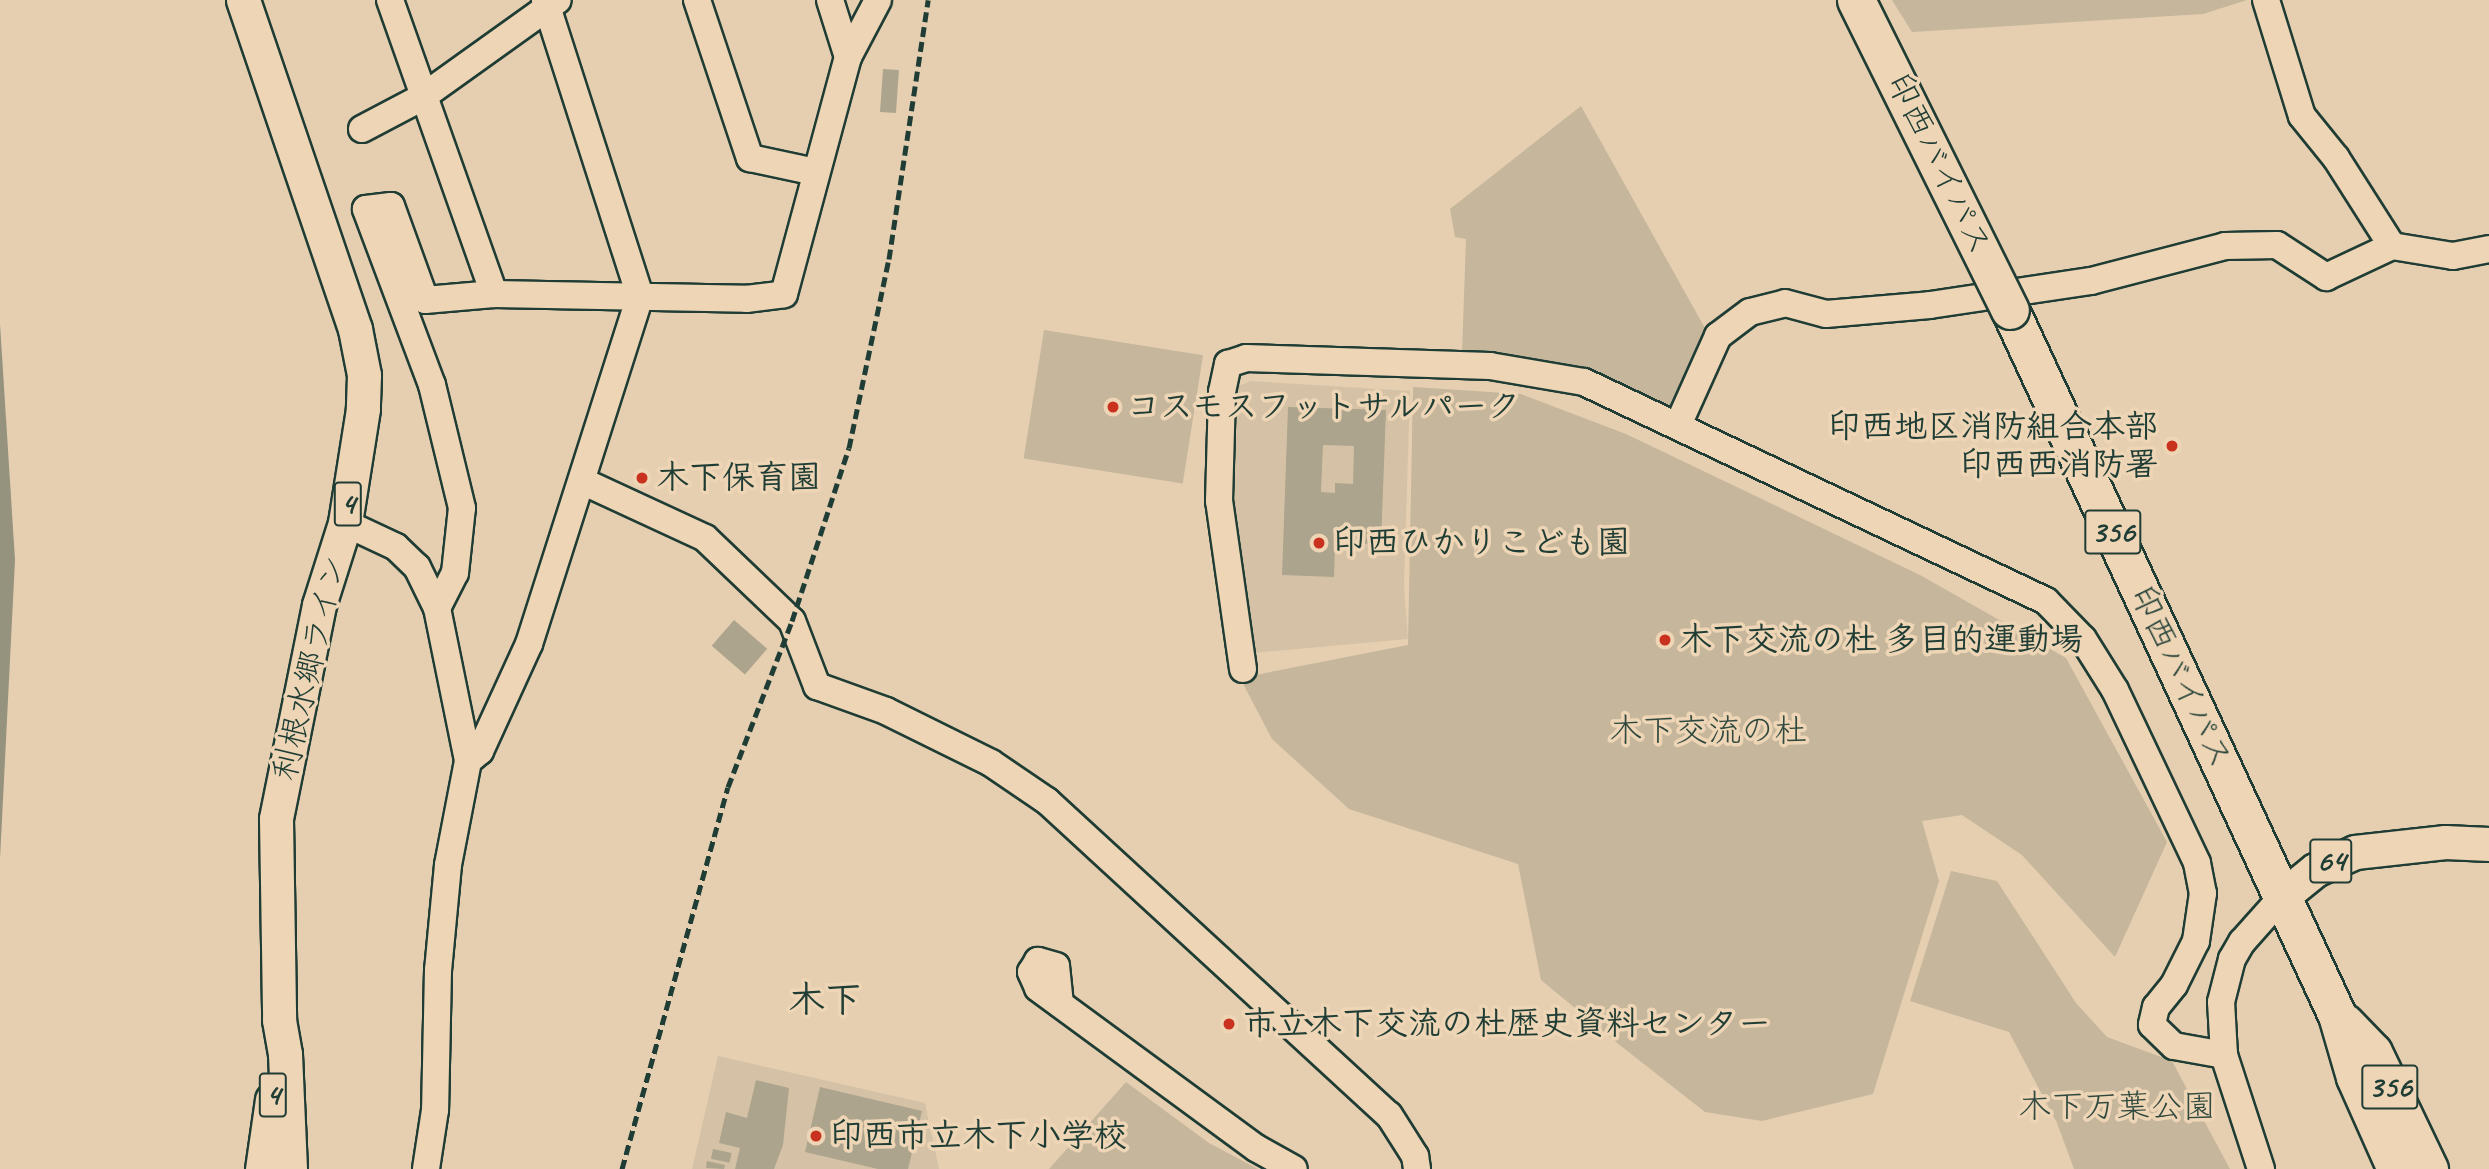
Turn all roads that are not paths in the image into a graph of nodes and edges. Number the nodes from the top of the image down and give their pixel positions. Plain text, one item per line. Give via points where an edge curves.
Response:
1 (243, 0) edge
2 (390, 0) edge
3 (697, 0) edge
4 (831, 0) edge
5 (878, 0) edge
6 (1856, 0) edge
7 (2266, 0) edge
8 (550, 3) edge
9 (848, 57) junction
10 (421, 98) junction
11 (362, 129) dead end
12 (816, 172) junction
13 (2392, 246) junction
14 (2489, 249) edge
15 (494, 294) junction
16 (640, 296) junction
17 (1678, 425) junction
18 (584, 482) junction
19 (345, 523) junction
20 (437, 608) junction
21 (1242, 669) dead end
22 (468, 761) junction
23 (2489, 844) edge
24 (2283, 896) junction
25 (1060, 1004) dead end
26 (2337, 1015) junction
27 (278, 1020) junction
28 (2224, 1055) junction
29 (262, 1169) edge
30 (290, 1169) edge
31 (426, 1169) edge
32 (1294, 1169) edge
33 (1417, 1169) edge
34 (2262, 1169) edge
35 (2396, 1169) edge
36 (2429, 1169) edge

1 - 19 main road, 利根水郷ライン / 4 via 357,340 363,409
2 - 10 street
3 - 12 street via 750,158
4 - 9 street
5 - 9 street
6 - 24 highway, 印西バイパス / 356, bridge via 2010,310
7 - 13 street via 2302,116 2336,158
8 - 10 street
8 - 16 street
9 - 12 street
10 - 11 street
10 - 15 street
12 - 16 street via 784,293 747,299
13 - 14 street via 2453,256
13 - 17 street via 2326,276 2277,245 2225,246 2091,281 1930,304 1826,314 1785,303 1750,312 1718,335
15 - 16 street
15 - 20 street via 425,300 391,206 366,209 432,385 462,508 455,573
16 - 18 street
17 - 21 street via 1584,382 1518,368 1233,360 1224,370 1219,501
17 - 28 street via 1918,543 2006,579 2046,601 2082,639 2115,690 2186,835 2203,892 2196,941 2174,985 2156,1007 2152,1025 2174,1046
18 - 22 street via 529,644 480,751
18 - 33 street via 705,538 792,621 817,686 886,711 991,763 1047,801 1389,1115 1415,1156
19 - 20 street via 396,547 417,567
19 - 27 main road, 利根水郷ライン / 4 via 319,605 276,819
20 - 22 street
22 - 31 street via 448,865 438,970 435,1110
23 - 24 main road, 64 via 2445,842 2355,852 2315,870
24 - 26 highway, 印西バイパス / 356
24 - 28 street via 2252,927 2232,959 2221,1002
25 - 32 street via 1256,1148
26 - 35 highway, 印西バイパス / 356 via 2355,1077
26 - 36 highway, 印西バイパス / 356 via 2373,1052
27 - 29 main road, 利根水郷ライン / 4
27 - 30 main road, 利根水郷ライン / 4 via 285,1054
28 - 34 street

